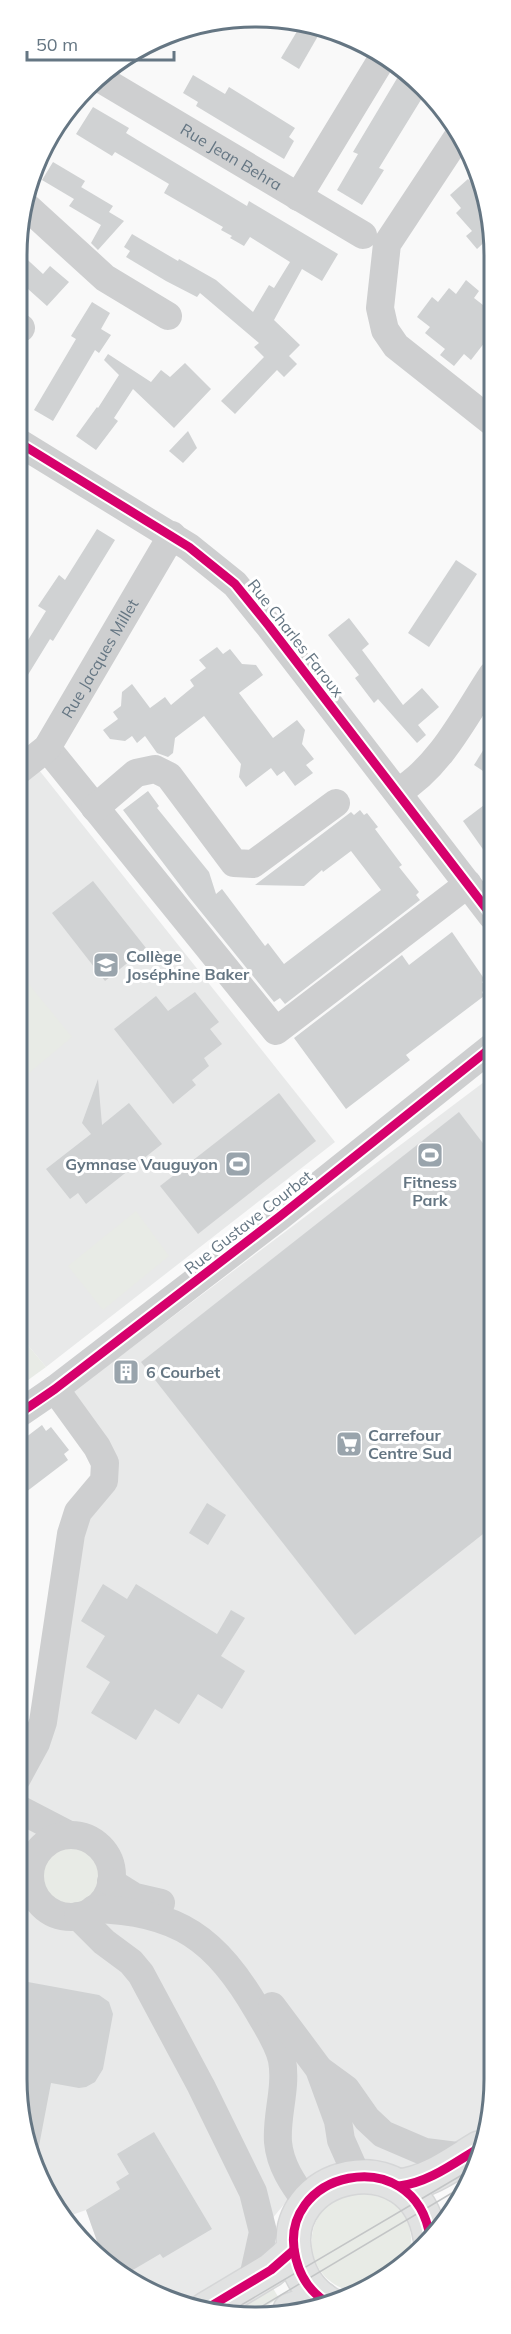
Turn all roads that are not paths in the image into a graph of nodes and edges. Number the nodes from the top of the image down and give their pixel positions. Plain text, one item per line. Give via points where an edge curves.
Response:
1 (379, 64) edge
2 (107, 83) edge
3 (454, 143) edge
4 (298, 197) junction
5 (31, 211) edge
6 (363, 235) dead end
7 (168, 316) dead end
8 (484, 416) edge
9 (27, 447) edge
10 (172, 535) junction
11 (484, 687) edge
12 (47, 748) junction
13 (27, 764) edge
14 (398, 792) junction
15 (336, 803) dead end
16 (94, 808) junction
17 (468, 884) junction
18 (484, 905) edge
19 (484, 1053) edge
20 (55, 1389) junction
21 (27, 1408) edge
22 (27, 1760) edge
23 (27, 1813) edge
24 (27, 1829) edge
25 (69, 1835) junction
26 (34, 1858) junction
27 (111, 1882) junction
28 (27, 1888) edge
29 (27, 1896) edge
30 (86, 1912) junction
31 (319, 2068) junction
32 (472, 2153) edge
33 (357, 2176) junction
34 (399, 2186) junction
35 (307, 2203) junction
36 (428, 2227) edge
37 (294, 2250) junction
38 (252, 2282) junction
39 (321, 2297) edge
40 (215, 2304) edge

1 - 4 street
2 - 4 street, Rue Jean Behra
3 - 8 street via 387,244 380,308 385,330 396,346
4 - 6 street, Rue Jean Behra
5 - 7 street via 105,278
9 - 10 street, Rue Charles Faroux
10 - 12 street, Rue Jacques Millet
10 - 14 street, Rue Charles Faroux via 235,584
11 - 14 street via 433,763
12 - 13 street, Rue Jacques Millet
12 - 16 street
14 - 17 street, Rue Charles Faroux
15 - 16 street via 253,864 234,863 169,776 155,769 135,773
16 - 17 street via 276,1031
17 - 18 street, Rue Charles Faroux
19 - 20 street, Rue Gustave Courbet
20 - 21 street, Rue Gustave Courbet
20 - 22 street via 105,1463 104,1481 78,1512 71,1534 43,1722
23 - 25 street
24 - 26 street
25 - 26 street via 49,1841
25 - 27 street via 84,1837 100,1848 109,1862
26 - 28 street
27 - 30 street via 105,1898
27 - 31 street via 135,1897 168,1905 196,1919 223,1942
29 - 30 street via 63,1916
30 - 35 street via 126,1910 179,1925 197,1935 244,1986 282,2060 278,2144 286,2173
30 - 38 street via 104,1942 141,1974 253,2192 263,2232
31 - 32 street via 346,2089 383,2134 425,2152
31 - 33 street via 341,2140
32 - 34 main road via 412,2185
33 - 34 main road via 376,2177
33 - 35 main road via 329,2184
34 - 36 main road via 420,2207
35 - 37 main road via 297,2223
37 - 38 main road
37 - 39 main road via 303,2278
38 - 40 main road

